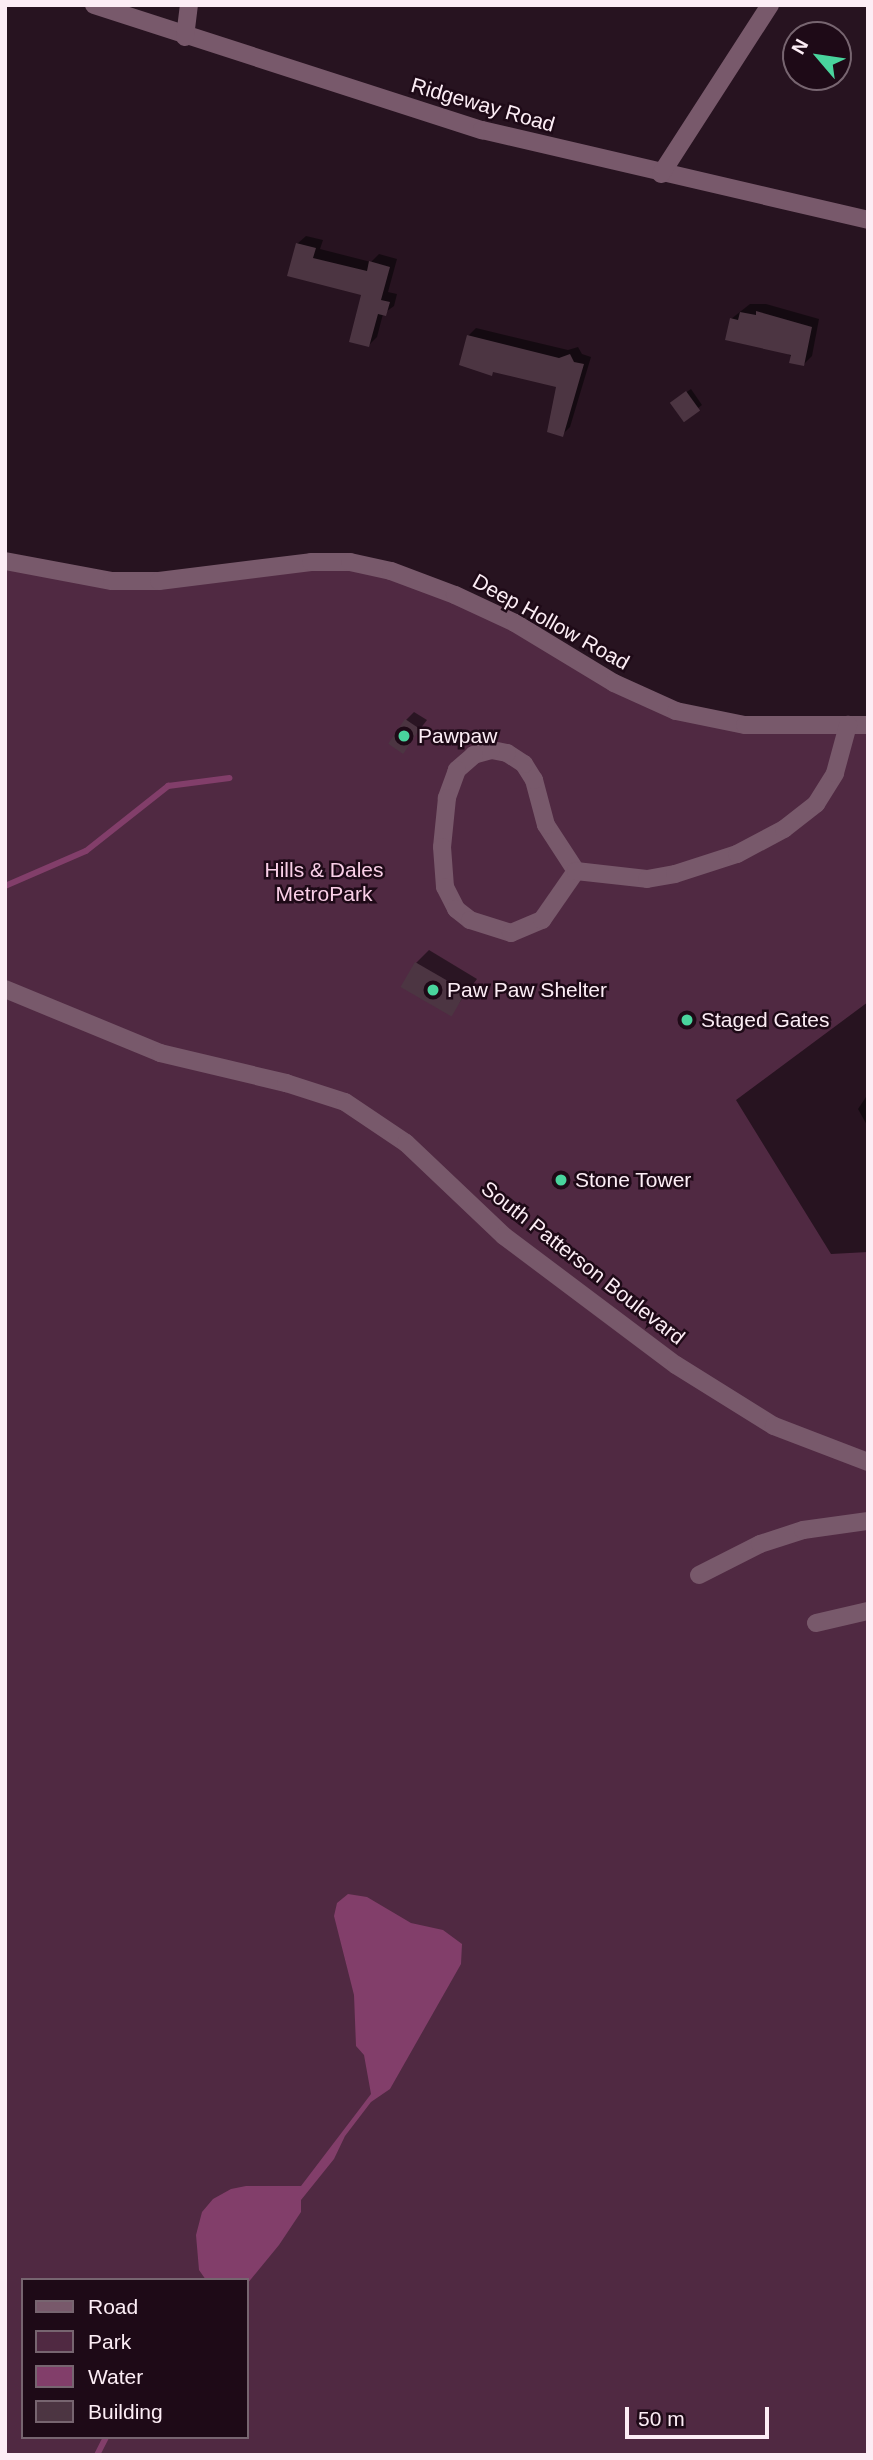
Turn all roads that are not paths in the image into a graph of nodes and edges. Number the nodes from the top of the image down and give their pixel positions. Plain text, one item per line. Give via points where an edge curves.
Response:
1 (94, 5) edge
2 (189, 5) edge
3 (770, 5) edge
4 (184, 37) junction
5 (661, 174) junction
6 (868, 220) edge
7 (5, 561) edge
8 (848, 725) junction
9 (868, 725) edge
10 (576, 871) junction
11 (5, 989) edge
12 (868, 1462) edge
13 (868, 1521) edge
14 (699, 1575) dead end
15 (868, 1611) edge
16 (816, 1623) dead end

1 - 4 street, Ridgeway Road
2 - 4 street
3 - 5 street
4 - 5 street, Ridgeway Road via 425,113
5 - 6 street, Ridgeway Road
7 - 8 street, Deep Hollow Road via 112,581 159,581 312,562 350,562 455,594 526,628 614,683 676,711 745,725
8 - 9 street, Deep Hollow Road
8 - 10 street via 835,773 816,804 784,830 737,854 661,877
10 - 10 street via 542,920 526,929 491,929 456,909 445,887 442,847 447,798 457,770 474,755 491,750 508,753 524,764 534,780 546,825
11 - 12 street, South Patterson Boulevard via 160,1053 345,1102 406,1143 504,1236 676,1365 774,1426
13 - 14 street via 803,1530 760,1544
15 - 16 street

